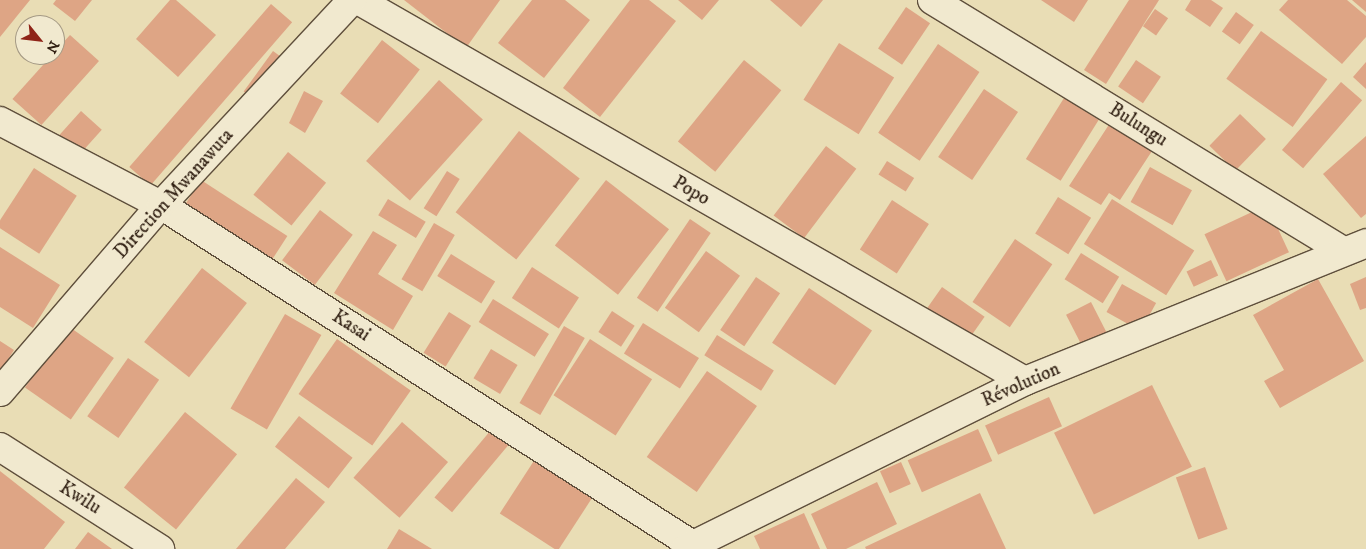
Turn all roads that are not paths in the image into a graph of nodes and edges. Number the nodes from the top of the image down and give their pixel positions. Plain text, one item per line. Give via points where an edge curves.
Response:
1 (352, 0) edge
2 (358, 0) edge
3 (932, 0) edge
4 (0, 121) edge
5 (161, 205) junction
6 (1355, 247) edge
7 (1025, 382) junction
8 (0, 392) edge
9 (0, 447) edge
10 (689, 547) edge
11 (160, 549) edge

1 - 5 street, Direction Mwanawuta
2 - 7 street, Popo
3 - 6 street, Bulungu
4 - 5 street, Kasai
5 - 8 street, Direction Mwanawuta
5 - 10 street, Kasai
6 - 7 street, Révolution
7 - 10 street, Révolution
9 - 11 street, Kwilu

